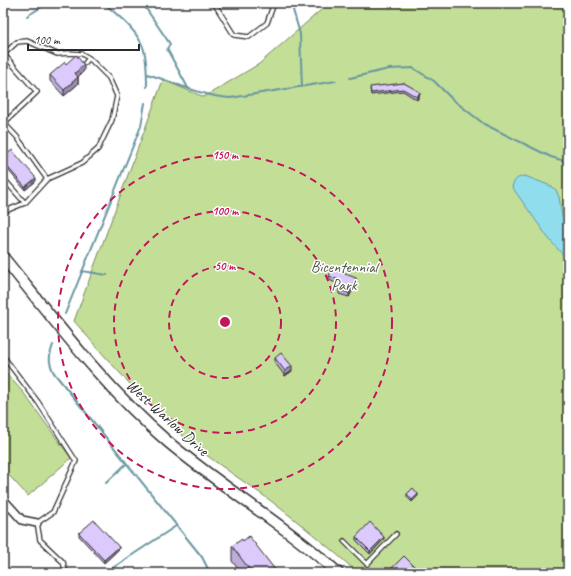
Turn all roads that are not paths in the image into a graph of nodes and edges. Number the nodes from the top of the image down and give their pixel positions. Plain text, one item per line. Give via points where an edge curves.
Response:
1 (214, 3) edge
2 (274, 3) edge
3 (3, 55) edge
4 (7, 58) dead end
5 (89, 58) junction
6 (85, 63) dead end
7 (3, 122) edge
8 (3, 178) edge
9 (47, 179) junction
10 (25, 202) junction
11 (3, 212) edge
12 (3, 257) edge
13 (3, 356) edge
14 (3, 499) edge
15 (37, 523) junction
16 (396, 534) dead end
17 (344, 541) dead end
18 (66, 573) edge
19 (338, 573) edge

1 - 2 lane via 234,35 249,37 267,23
3 - 5 lane via 17,42 27,40 57,54 82,54
4 - 7 lane via 37,92
5 - 6 lane
5 - 9 lane via 109,78 117,96 112,120 98,148 82,163
7 - 9 lane
8 - 10 lane
9 - 10 lane
10 - 11 lane
12 - 19 street, West Warlow Drive via 94,369 141,417 188,458 293,535
13 - 15 lane via 38,402 76,461 53,512
14 - 15 street via 22,520
15 - 18 lane via 40,540 63,562
16 - 17 lane via 367,564

